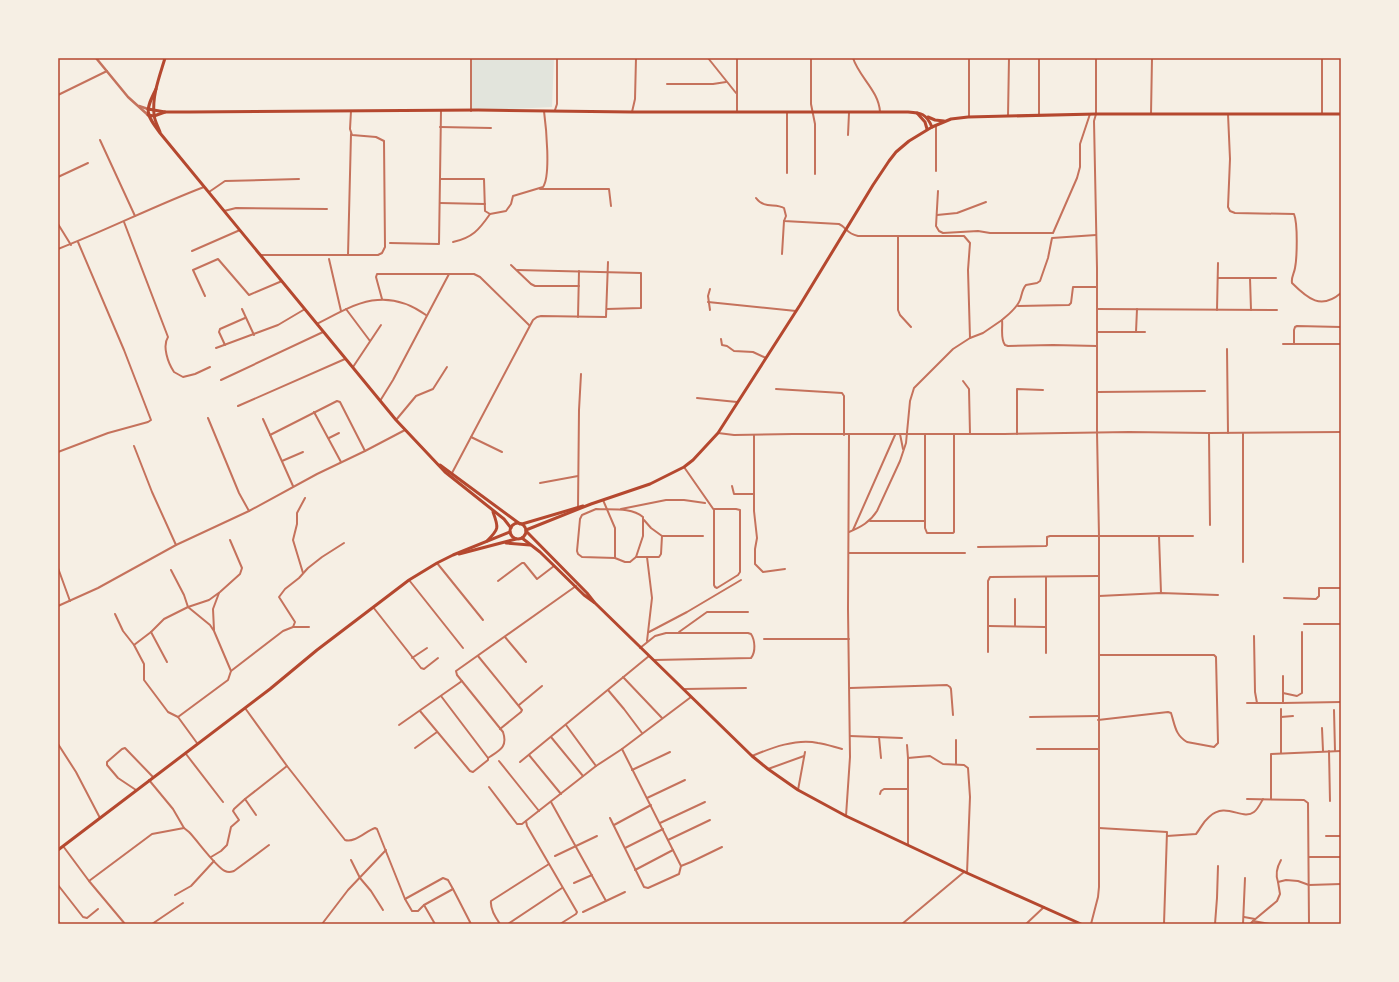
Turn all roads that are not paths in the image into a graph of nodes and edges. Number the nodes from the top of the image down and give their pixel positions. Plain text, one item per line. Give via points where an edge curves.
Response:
1 (96, 58) edge
2 (165, 58) edge
3 (470, 58) edge
4 (558, 58) edge
5 (636, 58) edge
6 (708, 58) edge
7 (737, 58) edge
8 (811, 58) edge
9 (853, 58) edge
10 (969, 58) edge
11 (1009, 58) edge
12 (1039, 58) edge
13 (1096, 58) edge
14 (1152, 58) edge
15 (1322, 58) edge
16 (107, 71) junction
17 (726, 82) junction
18 (667, 84) dead end
19 (156, 89) junction
20 (737, 94) junction
21 (58, 95) edge
22 (138, 106) junction
23 (148, 109) junction
24 (154, 109) junction
25 (351, 111) junction
26 (441, 111) junction
27 (471, 111) junction
28 (544, 111) junction
29 (555, 111) junction
30 (165, 112) junction
31 (632, 112) junction
32 (737, 112) junction
33 (787, 113) junction
34 (813, 113) junction
35 (849, 113) junction
36 (880, 113) junction
37 (917, 113) junction
38 (1228, 113) junction
39 (1090, 114) junction
40 (1096, 114) junction
41 (1151, 114) junction
42 (1322, 114) junction
43 (1341, 114) edge
44 (148, 115) junction
45 (154, 116) junction
46 (927, 116) junction
47 (969, 116) junction
48 (1008, 116) junction
49 (1039, 116) junction
50 (945, 121) junction
51 (936, 125) junction
52 (440, 127) junction
53 (932, 127) junction
54 (491, 128) dead end
55 (928, 129) junction
56 (351, 132) junction
57 (848, 135) dead end
58 (162, 136) junction
59 (100, 140) dead end
60 (88, 163) dead end
61 (936, 171) dead end
62 (787, 173) dead end
63 (815, 174) dead end
64 (58, 177) edge
65 (299, 179) dead end
66 (440, 179) junction
67 (204, 187) junction
68 (537, 189) junction
69 (938, 191) dead end
70 (208, 192) junction
71 (756, 198) dead end
72 (986, 202) dead end
73 (440, 203) junction
74 (485, 204) junction
75 (611, 206) dead end
76 (327, 209) dead end
77 (224, 211) junction
78 (490, 214) junction
79 (937, 215) junction
80 (135, 216) junction
81 (784, 221) junction
82 (124, 222) junction
83 (58, 224) edge
84 (846, 229) junction
85 (240, 230) junction
86 (1096, 235) junction
87 (898, 236) junction
88 (78, 242) junction
89 (453, 242) dead end
90 (390, 243) dead end
91 (70, 244) junction
92 (58, 249) edge
93 (192, 251) dead end
94 (782, 254) dead end
95 (261, 255) junction
96 (348, 255) junction
97 (329, 259) dead end
98 (608, 262) dead end
99 (1218, 263) dead end
100 (511, 265) dead end
101 (517, 270) junction
102 (579, 271) junction
103 (608, 271) junction
104 (449, 274) junction
105 (1218, 278) junction
106 (1250, 278) junction
107 (1276, 278) dead end
108 (282, 281) junction
109 (579, 286) junction
110 (1097, 287) junction
111 (710, 289) dead end
112 (1341, 293) edge
113 (205, 296) dead end
114 (382, 299) junction
115 (708, 302) junction
116 (1017, 306) junction
117 (242, 309) dead end
118 (305, 309) junction
119 (346, 309) junction
120 (607, 309) junction
121 (1097, 309) junction
122 (1137, 309) junction
123 (710, 310) dead end
124 (1217, 310) junction
125 (1251, 310) junction
126 (1277, 310) dead end
127 (341, 311) junction
128 (796, 311) junction
129 (426, 315) junction
130 (578, 317) junction
131 (245, 318) junction
132 (1002, 320) junction
133 (317, 324) junction
134 (381, 325) dead end
135 (530, 326) junction
136 (1341, 327) edge
137 (911, 328) dead end
138 (323, 332) junction
139 (1097, 332) junction
140 (1136, 332) junction
141 (1145, 332) dead end
142 (254, 334) junction
143 (970, 338) junction
144 (721, 339) dead end
145 (370, 342) junction
146 (1283, 344) dead end
147 (1294, 344) junction
148 (1341, 344) edge
149 (225, 345) junction
150 (1097, 346) junction
151 (216, 348) dead end
152 (1227, 348) dead end
153 (345, 358) junction
154 (766, 358) junction
155 (210, 367) dead end
156 (447, 367) dead end
157 (352, 368) junction
158 (581, 374) dead end
159 (221, 380) dead end
160 (963, 381) dead end
161 (776, 389) dead end
162 (1043, 390) dead end
163 (1205, 391) dead end
164 (1097, 392) junction
165 (697, 398) dead end
166 (380, 402) junction
167 (738, 402) junction
168 (238, 406) dead end
169 (314, 412) junction
170 (208, 418) dead end
171 (263, 419) dead end
172 (396, 420) junction
173 (405, 430) junction
174 (1097, 432) junction
175 (1341, 432) edge
176 (339, 433) dead end
177 (718, 433) junction
178 (1209, 433) junction
179 (1228, 433) junction
180 (1243, 433) junction
181 (895, 434) junction
182 (900, 434) junction
183 (908, 434) junction
184 (925, 434) junction
185 (954, 434) junction
186 (970, 434) junction
187 (1017, 434) junction
188 (270, 435) junction
189 (754, 435) junction
190 (844, 435) junction
191 (848, 435) junction
192 (471, 437) junction
193 (329, 438) junction
194 (134, 446) dead end
195 (904, 450) junction
196 (365, 451) junction
197 (58, 452) edge
198 (303, 452) dead end
199 (502, 452) dead end
200 (282, 462) junction
201 (341, 462) junction
202 (438, 464) junction
203 (684, 467) junction
204 (452, 473) junction
205 (578, 476) junction
206 (540, 483) dead end
207 (293, 486) junction
208 (732, 486) dead end
209 (754, 494) junction
210 (305, 498) dead end
211 (603, 500) junction
212 (705, 503) dead end
213 (591, 504) junction
214 (578, 507) junction
215 (714, 509) junction
216 (493, 510) junction
217 (607, 510) junction
218 (618, 510) junction
219 (248, 511) junction
220 (643, 519) junction
221 (870, 521) junction
222 (925, 521) junction
223 (521, 524) junction
224 (1210, 525) dead end
225 (510, 530) junction
226 (526, 531) junction
227 (853, 531) junction
228 (849, 532) junction
229 (662, 536) junction
230 (703, 536) dead end
231 (1099, 536) junction
232 (1159, 536) junction
233 (1193, 536) dead end
234 (522, 538) junction
235 (516, 539) junction
236 (230, 540) dead end
237 (486, 542) junction
238 (344, 543) dead end
239 (498, 544) junction
240 (176, 545) junction
241 (532, 546) junction
242 (978, 547) dead end
243 (849, 553) junction
244 (965, 554) dead end
245 (453, 555) junction
246 (636, 557) junction
247 (647, 557) junction
248 (615, 558) junction
249 (1243, 562) dead end
250 (437, 563) junction
251 (554, 566) junction
252 (58, 568) edge
253 (785, 569) dead end
254 (171, 570) dead end
255 (303, 573) junction
256 (1098, 576) junction
257 (1046, 577) junction
258 (409, 580) junction
259 (498, 580) dead end
260 (741, 580) dead end
261 (576, 586) junction
262 (1341, 588) edge
263 (220, 592) junction
264 (1161, 593) junction
265 (1218, 595) dead end
266 (1098, 596) junction
267 (1284, 598) dead end
268 (1015, 599) dead end
269 (70, 601) junction
270 (595, 603) junction
271 (58, 606) edge
272 (188, 607) junction
273 (373, 607) junction
274 (748, 612) dead end
275 (115, 614) dead end
276 (483, 620) dead end
277 (1304, 624) dead end
278 (1341, 624) edge
279 (989, 626) junction
280 (1015, 626) junction
281 (293, 627) junction
282 (309, 627) dead end
283 (1046, 627) junction
284 (214, 631) junction
285 (151, 632) junction
286 (649, 632) junction
287 (1302, 632) dead end
288 (678, 633) junction
289 (1254, 636) dead end
290 (505, 637) junction
291 (764, 639) dead end
292 (849, 639) junction
293 (646, 642) junction
294 (134, 645) junction
295 (427, 648) dead end
296 (463, 648) dead end
297 (640, 648) junction
298 (988, 652) dead end
299 (1046, 653) dead end
300 (1099, 655) junction
301 (478, 656) junction
302 (649, 656) junction
303 (412, 658) junction
304 (438, 658) dead end
305 (654, 660) junction
306 (167, 662) dead end
307 (526, 662) dead end
308 (231, 671) junction
309 (1282, 676) dead end
310 (623, 677) junction
311 (462, 681) junction
312 (542, 686) dead end
313 (746, 688) dead end
314 (850, 688) junction
315 (685, 689) junction
316 (608, 690) junction
317 (1283, 693) junction
318 (441, 696) junction
319 (692, 696) junction
320 (1341, 702) edge
321 (1247, 703) dead end
322 (1257, 703) junction
323 (1283, 703) junction
324 (519, 705) junction
325 (244, 707) junction
326 (1281, 709) dead end
327 (1334, 710) dead end
328 (420, 711) junction
329 (953, 714) dead end
330 (1098, 716) junction
331 (1293, 716) dead end
332 (178, 717) junction
333 (1030, 717) dead end
334 (1281, 717) junction
335 (662, 718) junction
336 (1098, 720) junction
337 (399, 725) dead end
338 (566, 725) junction
339 (1322, 728) dead end
340 (500, 729) junction
341 (437, 732) junction
342 (642, 733) junction
343 (850, 736) junction
344 (551, 737) junction
345 (879, 737) junction
346 (902, 738) dead end
347 (956, 740) dead end
348 (197, 743) junction
349 (58, 744) edge
350 (907, 745) dead end
351 (415, 748) dead end
352 (622, 749) junction
353 (842, 749) dead end
354 (1037, 749) dead end
355 (1098, 749) junction
356 (1323, 751) junction
357 (1329, 751) junction
358 (1335, 751) junction
359 (1341, 751) edge
360 (670, 752) dead end
361 (805, 752) dead end
362 (185, 753) junction
363 (1281, 753) junction
364 (529, 755) junction
365 (752, 756) junction
366 (804, 756) junction
367 (488, 758) junction
368 (881, 758) dead end
369 (908, 758) junction
370 (499, 760) dead end
371 (520, 762) dead end
372 (956, 764) junction
373 (287, 766) junction
374 (596, 766) junction
375 (768, 769) junction
376 (632, 770) junction
377 (153, 777) junction
378 (583, 777) junction
379 (149, 780) junction
380 (685, 780) dead end
381 (489, 787) dead end
382 (908, 789) junction
383 (136, 790) junction
384 (798, 790) junction
385 (562, 794) junction
386 (880, 794) dead end
387 (647, 798) junction
388 (245, 799) junction
389 (1247, 799) dead end
390 (1263, 799) junction
391 (1271, 799) junction
392 (223, 802) dead end
393 (551, 802) junction
394 (705, 802) dead end
395 (1330, 802) dead end
396 (651, 805) junction
397 (539, 811) junction
398 (256, 815) dead end
399 (846, 816) junction
400 (100, 818) junction
401 (610, 818) dead end
402 (710, 820) dead end
403 (526, 821) junction
404 (660, 823) junction
405 (614, 825) junction
406 (184, 828) junction
407 (1099, 828) junction
408 (663, 829) junction
409 (597, 836) dead end
410 (1167, 836) junction
411 (1326, 836) dead end
412 (1341, 836) edge
413 (668, 840) junction
414 (269, 845) dead end
415 (908, 845) junction
416 (63, 846) junction
417 (575, 846) junction
418 (722, 847) dead end
419 (625, 848) junction
420 (58, 850) edge
421 (386, 850) junction
422 (673, 850) junction
423 (555, 856) dead end
424 (211, 857) junction
425 (1309, 857) junction
426 (1341, 857) edge
427 (351, 860) dead end
428 (1281, 860) dead end
429 (214, 861) junction
430 (549, 864) junction
431 (681, 866) junction
432 (1218, 866) dead end
433 (635, 870) junction
434 (966, 872) junction
435 (592, 875) junction
436 (360, 878) junction
437 (1245, 878) dead end
438 (89, 881) junction
439 (1278, 882) junction
440 (574, 883) dead end
441 (1341, 884) edge
442 (58, 885) edge
443 (1309, 885) junction
444 (562, 888) junction
445 (453, 889) junction
446 (625, 892) dead end
447 (175, 895) dead end
448 (405, 899) junction
449 (606, 901) junction
450 (183, 903) dead end
451 (424, 905) junction
452 (1044, 907) junction
453 (98, 910) dead end
454 (383, 910) dead end
455 (583, 912) dead end
456 (1244, 917) junction
457 (1254, 920) junction
458 (58, 921) edge
459 (60, 924) edge
460 (125, 924) edge
461 (152, 924) edge
462 (322, 924) edge
463 (435, 924) edge
464 (471, 924) edge
465 (500, 924) edge
466 (508, 924) edge
467 (560, 924) edge
468 (902, 924) edge
469 (1026, 924) edge
470 (1082, 924) edge
471 (1091, 924) edge
472 (1164, 924) edge
473 (1215, 924) edge
474 (1243, 924) edge
475 (1250, 924) edge
476 (1270, 924) edge
477 (1309, 924) edge

1 - 16 street
2 - 19 main road
3 - 27 street
4 - 29 street
5 - 31 street via 635,99
6 - 17 street
7 - 20 street
8 - 34 street
9 - 36 street via 875,96
10 - 47 street
11 - 48 street
12 - 49 street
13 - 40 street
14 - 41 street
15 - 42 street
16 - 21 street
16 - 22 street
17 - 18 street
17 - 20 street
19 - 23 main road
19 - 24 main road
20 - 32 street
22 - 23 street
22 - 44 street
23 - 24 main road
23 - 44 main road
24 - 30 main road
24 - 45 main road
25 - 26 main road
25 - 30 main road
25 - 56 street
26 - 27 main road
26 - 52 street
27 - 28 main road
28 - 29 main road
28 - 68 street via 547,179 543,187
29 - 31 main road
30 - 45 main road
31 - 32 main road
32 - 33 main road
33 - 34 main road
33 - 62 street
34 - 35 main road
34 - 63 street
35 - 36 main road
35 - 57 street
36 - 37 main road
37 - 46 main road
37 - 55 main road
38 - 41 main road
38 - 42 main road
38 - 112 street via 1230,211 1294,214 1296,248 1292,284 1317,302 1330,300
39 - 40 main road
39 - 49 main road
39 - 79 street via 1080,144 1080,167 1077,178 1052,233 990,233 978,230 943,233 936,226
40 - 41 main road
40 - 86 street
42 - 43 main road
44 - 45 main road
44 - 58 main road
45 - 58 main road
46 - 50 main road
46 - 53 main road
47 - 48 main road
47 - 50 main road
48 - 49 main road
50 - 51 main road
51 - 53 main road
51 - 61 street
52 - 54 street
52 - 66 street
53 - 55 main road
55 - 84 main road via 896,152
56 - 96 street
56 - 96 street via 354,136 384,140 385,247 378,255
58 - 67 main road
59 - 80 street
60 - 64 street
65 - 70 street via 225,181
66 - 73 street
66 - 74 street via 484,179
67 - 70 main road
67 - 80 street
68 - 75 street via 609,189
68 - 78 street via 513,196 506,211
69 - 79 street
70 - 77 main road
71 - 81 street via 763,205 784,208
72 - 79 street via 957,212
73 - 74 street
73 - 90 street via 439,244
74 - 78 street via 485,211
76 - 77 street via 236,208
77 - 85 main road
78 - 89 street via 473,235
80 - 82 street
81 - 84 street via 839,224
81 - 94 street
82 - 88 street
82 - 155 street via 168,337 165,341 166,351 174,372 183,377
83 - 91 street
84 - 87 street via 851,235 858,236
84 - 128 main road
85 - 93 street
85 - 95 main road
86 - 110 street
86 - 116 street via 1052,238 1040,281 1026,285
87 - 137 street via 898,310
87 - 143 street via 963,236 969,242
88 - 91 street
88 - 197 street via 151,420
91 - 92 street
95 - 96 street
95 - 108 main road
97 - 127 street
98 - 103 street
99 - 105 street
100 - 101 street
101 - 102 street
101 - 109 street via 535,286
102 - 103 street
102 - 109 street
103 - 120 street
103 - 120 street via 641,273 641,306 640,309
104 - 114 street via 377,274
104 - 129 street
104 - 135 street via 480,276
105 - 106 street
105 - 124 street
106 - 107 street
106 - 125 street
108 - 113 street via 249,295 218,259 193,270
108 - 118 main road
109 - 130 street
110 - 116 street via 1073,287 1069,305
110 - 121 street
111 - 115 street
114 - 119 street
114 - 129 street via 409,304
115 - 123 street
115 - 128 street
116 - 132 street
117 - 131 street
118 - 133 main road
118 - 142 street via 278,325
119 - 127 street
119 - 145 street
120 - 130 street via 604,318
121 - 122 street
121 - 139 street
122 - 124 street
122 - 140 street
124 - 125 street
125 - 126 street
127 - 133 street
128 - 154 main road
129 - 166 street
130 - 135 street via 537,317
131 - 142 street
131 - 149 street via 220,329
132 - 143 street via 983,333
132 - 150 street via 1005,345
133 - 138 main road
134 - 145 street
135 - 192 street
136 - 147 street via 1295,327
138 - 153 main road
138 - 159 street
139 - 140 street
139 - 150 street
140 - 141 street
142 - 149 street
143 - 183 street via 953,349 914,388 910,401
144 - 154 street via 722,345 733,350 757,353
145 - 157 street
146 - 147 street
147 - 148 street
149 - 151 street
150 - 164 street
152 - 179 street
153 - 157 main road
153 - 168 street
154 - 167 main road
156 - 172 street via 433,389 416,396
157 - 166 main road
158 - 205 street
160 - 186 street via 969,389
161 - 190 street via 842,393
162 - 187 street via 1017,388
163 - 164 street
164 - 174 street
165 - 167 street
166 - 172 main road
167 - 177 main road
169 - 188 street
169 - 193 street
169 - 196 street via 339,401
170 - 219 street
171 - 188 street
172 - 173 main road
173 - 196 street
173 - 202 main road
174 - 178 street
174 - 187 street
174 - 231 street
175 - 180 street
176 - 193 street
177 - 189 street
177 - 203 main road
178 - 179 street
178 - 224 street
179 - 180 street
180 - 249 street
181 - 182 street
181 - 191 street
181 - 227 street
182 - 183 street
182 - 195 street
183 - 184 street
183 - 195 street
184 - 185 street
184 - 222 street
185 - 186 street
185 - 222 street via 954,532 927,533
186 - 187 street
188 - 200 street
189 - 190 street
189 - 209 street
190 - 191 street
191 - 228 street
192 - 199 street
192 - 204 street
193 - 201 street
194 - 240 street
195 - 221 street
196 - 201 street
198 - 200 street
200 - 207 street
201 - 207 street
202 - 204 main road
202 - 216 main road via 444,472
203 - 211 main road via 650,484
203 - 215 street
204 - 223 main road
205 - 206 street
205 - 214 street
207 - 219 street
208 - 209 street via 734,494
209 - 253 street via 757,538 754,564 762,572
210 - 255 street via 297,513 293,540
211 - 213 main road
211 - 217 street
212 - 218 street via 666,500
213 - 214 main road
213 - 226 main road
214 - 223 main road
215 - 215 street via 714,585 717,588 740,572 740,510
216 - 225 main road via 506,521
216 - 237 main road via 498,528
217 - 218 street
217 - 248 street via 616,528
217 - 248 street via 596,509 582,515 577,551 582,556
218 - 220 street via 638,513
219 - 240 street
220 - 229 street
220 - 246 street via 643,536
221 - 222 street
221 - 227 street
223 - 225 main road via 514,525
223 - 226 main road
225 - 235 main road
225 - 237 main road
226 - 234 main road
226 - 270 main road
227 - 228 street
228 - 243 street
229 - 230 street
229 - 247 street via 660,556
231 - 232 street
231 - 242 street via 1050,536 1047,537 1046,546
231 - 256 street
232 - 233 street
232 - 264 street
234 - 235 main road
234 - 241 main road
235 - 239 main road
236 - 263 street via 242,568 234,581
237 - 245 main road
238 - 255 street
239 - 241 main road
239 - 245 main road
240 - 269 street
241 - 251 main road
243 - 244 street
243 - 292 street
245 - 250 main road
246 - 247 street
246 - 248 street via 630,562
247 - 286 street via 652,589
250 - 258 main road
250 - 276 street
251 - 259 street via 537,579 522,563
251 - 261 main road
252 - 269 street
254 - 272 street
255 - 281 street via 279,597 295,622
256 - 257 street
256 - 266 street
257 - 279 street via 988,578
257 - 283 street
258 - 273 main road
258 - 296 street
260 - 286 street
261 - 270 main road
261 - 290 street
262 - 267 street via 1319,588 1319,596 1316,599
263 - 272 street via 209,600
263 - 284 street via 213,609
264 - 265 street
264 - 266 street
266 - 300 street
268 - 280 street
269 - 271 street
270 - 297 main road
272 - 284 street
272 - 285 street via 164,619
273 - 303 street
273 - 325 main road
274 - 288 street via 707,612
275 - 294 street via 123,631
277 - 278 street
279 - 280 street
279 - 298 street
280 - 283 street
281 - 282 street
281 - 308 street
283 - 299 street
284 - 308 street
285 - 294 street
285 - 306 street
286 - 293 street
287 - 317 street via 1302,693 1297,696
288 - 293 street via 659,634
288 - 305 street via 751,634 754,640 754,654 746,659
289 - 322 street
290 - 301 street
290 - 307 street
291 - 292 street
292 - 314 street
293 - 297 street
294 - 332 street via 144,664 144,680 168,712
295 - 303 street
297 - 302 main road
300 - 330 street
300 - 336 street via 1214,655 1218,743 1214,748 1187,742 1178,735 1171,713 1168,712
301 - 311 street via 456,671
301 - 324 street
302 - 305 main road
302 - 310 street
303 - 304 street via 424,669
305 - 315 main road
308 - 332 street via 228,680
309 - 317 street
310 - 316 street
310 - 335 street
311 - 318 street
311 - 340 street
312 - 324 street
313 - 315 street
314 - 329 street via 947,685 951,689
314 - 343 street
315 - 319 main road
316 - 338 street
316 - 342 street
317 - 323 street
318 - 328 street
318 - 367 street
319 - 335 street
319 - 365 main road
320 - 323 street
321 - 322 street
322 - 323 street
324 - 340 street via 522,712
325 - 348 main road
325 - 373 street
326 - 334 street
327 - 358 street
328 - 337 street
328 - 341 street
330 - 333 street
330 - 336 street
331 - 334 street
332 - 348 street
334 - 363 street
335 - 342 street
336 - 355 street
338 - 344 street
338 - 374 street
339 - 356 street
340 - 367 street via 505,739 504,744
341 - 351 street
341 - 367 street via 470,772
342 - 352 street
343 - 345 street
343 - 399 street
344 - 364 street
344 - 378 street
345 - 346 street
345 - 368 street
347 - 372 street
348 - 362 main road
349 - 400 street
350 - 369 street
352 - 374 street
352 - 376 street
353 - 365 street via 817,742 797,743
354 - 355 street
355 - 407 street
356 - 357 street
356 - 363 street
357 - 358 street
357 - 395 street
358 - 359 street
360 - 376 street
361 - 366 street
362 - 377 main road
362 - 392 street
363 - 391 street via 1273,753 1270,756
364 - 371 street
364 - 385 street
365 - 375 main road
366 - 375 street
366 - 384 street
369 - 372 street via 930,756 943,764
369 - 382 street
370 - 397 street
372 - 434 street via 968,768 970,830
373 - 388 street
373 - 421 street via 345,840 350,841 375,828
374 - 378 street
375 - 384 main road
376 - 387 street
377 - 379 main road
377 - 383 street via 125,748 122,748 107,765 118,778
378 - 385 street
379 - 383 main road
379 - 406 street via 173,808
380 - 387 street
381 - 403 street via 517,824
382 - 386 street via 884,789
382 - 415 street
383 - 400 main road
384 - 399 main road
385 - 393 street
387 - 396 street
388 - 398 street
388 - 424 street via 233,810 239,820 232,827 227,845
389 - 390 street
390 - 391 street
390 - 410 street via 1250,814 1229,810 1218,811 1201,824 1196,834
391 - 425 street via 1307,802
393 - 397 street
393 - 417 street
394 - 404 street
396 - 404 street
396 - 405 street
397 - 403 street
399 - 415 main road
400 - 416 main road
401 - 405 street
402 - 413 street
403 - 430 street
404 - 408 street
405 - 419 street
406 - 424 street
406 - 438 street via 152,834
407 - 410 street via 1165,831
407 - 471 street via 1099,893
408 - 413 street
408 - 419 street
409 - 417 street
410 - 472 street
411 - 412 street
413 - 422 street
414 - 429 street via 232,872 225,871
415 - 434 main road
416 - 420 main road
416 - 438 street
417 - 423 street
417 - 435 street
418 - 431 street
419 - 433 street
421 - 436 street
421 - 448 street
422 - 431 street
422 - 433 street
424 - 429 street
425 - 426 street
425 - 443 street
427 - 436 street
428 - 439 street via 1276,876
429 - 447 street via 191,886
430 - 444 street
430 - 465 street via 491,901 493,913
431 - 433 street via 679,874 648,888 644,886
432 - 473 street
434 - 452 main road
434 - 468 street
435 - 440 street
435 - 449 street
436 - 454 street
436 - 462 street
437 - 456 street
438 - 460 street
439 - 443 street via 1298,881
439 - 457 street via 1280,894 1277,902
441 - 443 street
442 - 453 street via 83,917 87,918
443 - 477 street
444 - 466 street
444 - 467 street via 577,912
445 - 448 street via 448,880 443,878
445 - 451 street
445 - 464 street
446 - 449 street
448 - 451 street via 412,911 418,911
449 - 455 street
450 - 461 street
451 - 463 street
452 - 469 street
452 - 470 main road
456 - 457 street
456 - 474 street
457 - 475 street
457 - 476 street
458 - 459 street

